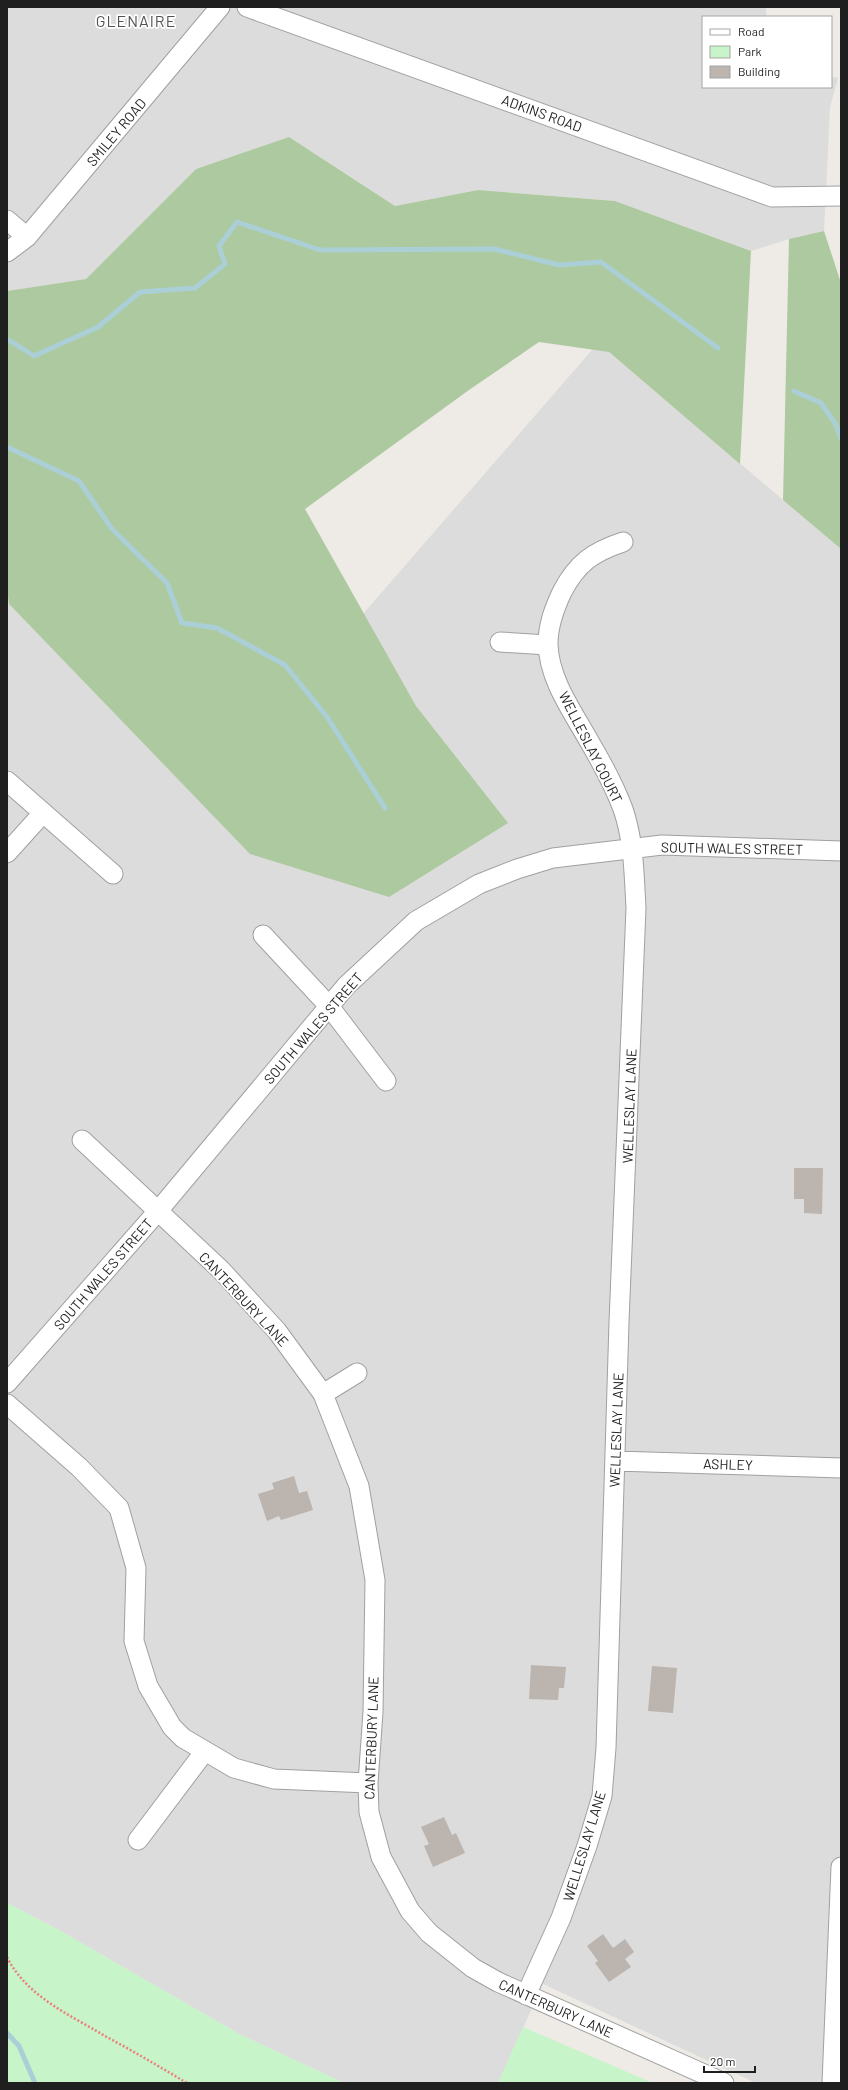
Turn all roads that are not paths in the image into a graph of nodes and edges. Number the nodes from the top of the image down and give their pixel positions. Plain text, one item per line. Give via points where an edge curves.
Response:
1 (220, 7) edge
2 (247, 7) edge
3 (841, 196) edge
4 (7, 220) edge
5 (27, 238) junction
6 (7, 252) edge
7 (623, 542) dead end
8 (500, 642) dead end
9 (548, 645) junction
10 (7, 781) edge
11 (43, 812) junction
12 (633, 850) junction
13 (841, 851) edge
14 (7, 853) edge
15 (113, 874) dead end
16 (263, 935) dead end
17 (329, 1006) junction
18 (386, 1081) dead end
19 (82, 1140) dead end
20 (158, 1211) junction
21 (357, 1373) dead end
22 (7, 1383) edge
23 (323, 1394) junction
24 (7, 1404) edge
25 (615, 1461) junction
26 (841, 1468) edge
27 (205, 1751) junction
28 (368, 1783) junction
29 (138, 1840) dead end
30 (841, 1867) edge
31 (526, 1995) junction
32 (724, 2083) edge
33 (832, 2083) edge

1 - 5 street, SMILEY ROAD
2 - 3 street, ADKINS ROAD via 772,196
4 - 5 street
5 - 6 street, SMILEY ROAD
7 - 9 street, WELLESLAY COURT via 600,549 583,562 564,588 553,610
8 - 9 street
9 - 12 street, WELLESLAY COURT via 560,687 572,714 610,778 623,809
10 - 11 street
11 - 14 street
11 - 15 street
12 - 13 street, SOUTH WALES STREET via 662,845
12 - 17 street, SOUTH WALES STREET via 553,858 479,884 416,921 346,986
12 - 25 street, WELLESLAY LANE via 635,916
16 - 17 street
17 - 18 street
17 - 20 street, SOUTH WALES STREET
19 - 20 street, CANTERBURY LANE
20 - 22 street, SOUTH WALES STREET
20 - 23 street, CANTERBURY LANE via 221,1270 277,1331
21 - 23 street
23 - 28 street, CANTERBURY LANE via 359,1486 375,1580 373,1712
24 - 27 street via 79,1467 119,1508 136,1568 134,1640 148,1686 172,1727 183,1738
25 - 26 street, ASHLEY
25 - 31 street, WELLESLAY LANE via 606,1748 602,1796 561,1918
27 - 28 street via 234,1768 274,1779
27 - 29 street
28 - 31 street, CANTERBURY LANE via 369,1812 381,1857 410,1911 434,1937 473,1968
30 - 33 street
31 - 32 street, CANTERBURY LANE

